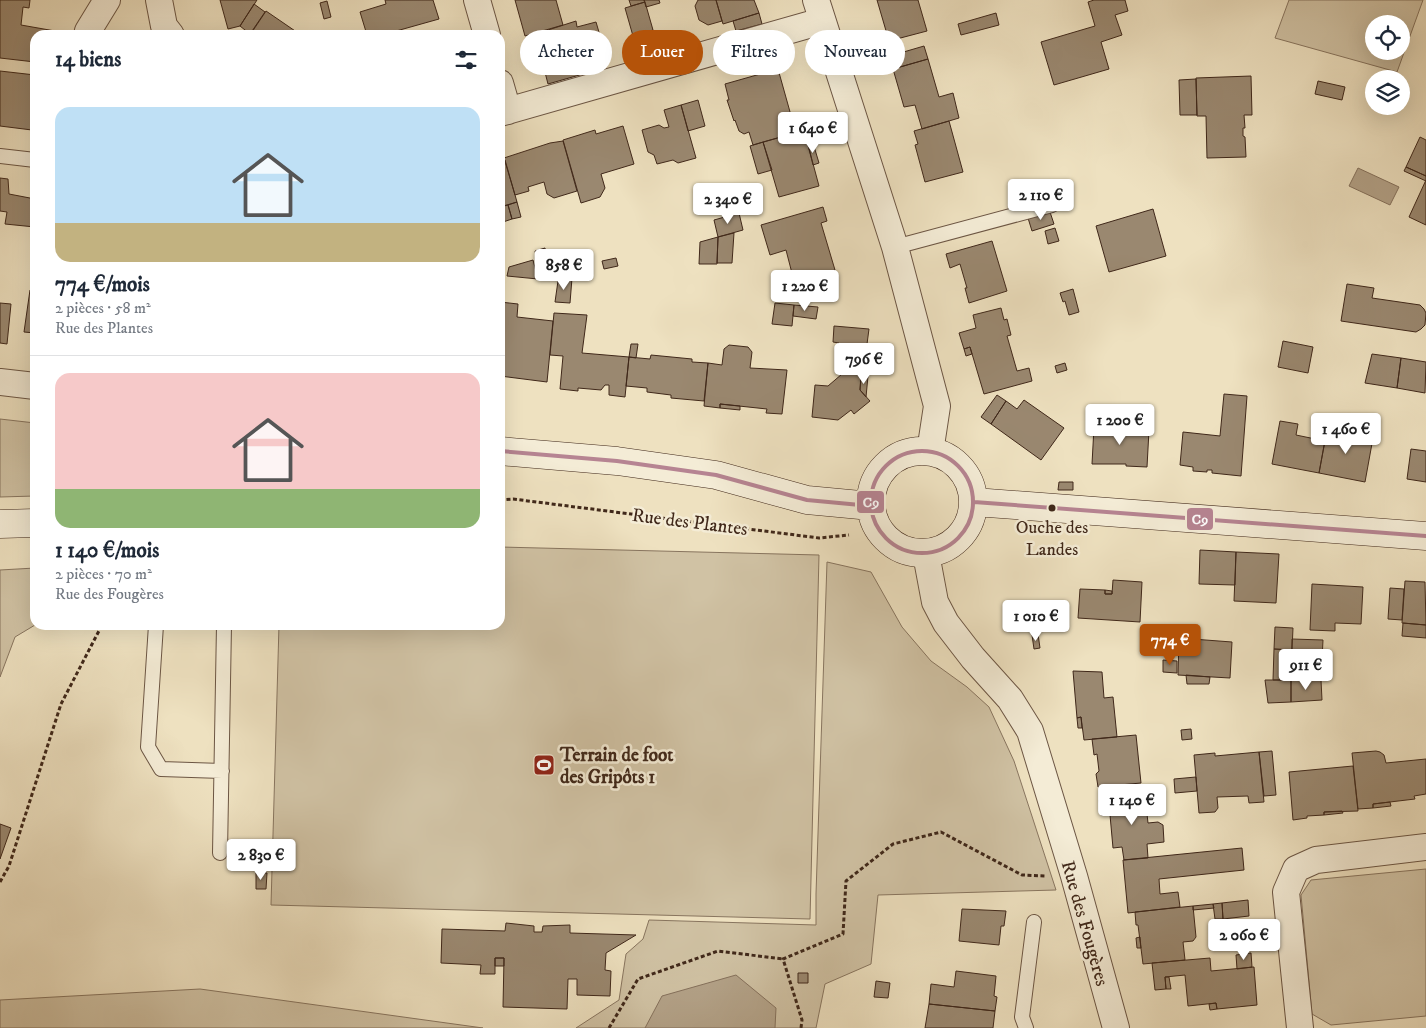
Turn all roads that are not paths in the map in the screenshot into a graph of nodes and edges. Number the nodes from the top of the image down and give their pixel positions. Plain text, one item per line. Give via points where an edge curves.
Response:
1 (107, 0) edge
2 (159, 0) edge
3 (477, 0) edge
4 (819, 10) edge
5 (89, 30) edge
6 (167, 30) edge
7 (486, 30) edge
8 (505, 112) edge
9 (0, 156) edge
10 (30, 159) edge
11 (1052, 205) dead end
12 (895, 247) junction
13 (0, 382) edge
14 (30, 385) edge
15 (505, 451) edge
16 (930, 452) junction
17 (974, 502) junction
18 (871, 506) junction
19 (30, 523) edge
20 (0, 524) edge
21 (1426, 536) edge
22 (926, 554) junction
23 (156, 630) edge
24 (224, 630) edge
25 (222, 771) junction
26 (1426, 847) edge
27 (220, 853) dead end
28 (1034, 922) dead end
29 (1026, 1028) edge
30 (1116, 1028) edge
31 (1300, 1028) edge

1 - 5 street
2 - 6 street
3 - 7 street
4 - 8 street
4 - 12 street
9 - 10 lane
11 - 12 lane
12 - 16 street via 937,406
13 - 14 street
15 - 18 street via 617,461 707,474 807,500
16 - 17 street via 959,466 968,478
16 - 18 street via 908,453 886,466 874,485
17 - 21 street
17 - 22 street via 966,530 958,540 942,550
18 - 22 street via 879,531 896,547
19 - 20 street
22 - 30 street, Rue des Fougères via 935,602 946,623 1010,699 1030,731
23 - 25 lane via 148,747 160,770
24 - 25 lane
25 - 27 lane
26 - 31 street via 1316,860 1296,869 1286,892
28 - 29 lane via 1022,1017

